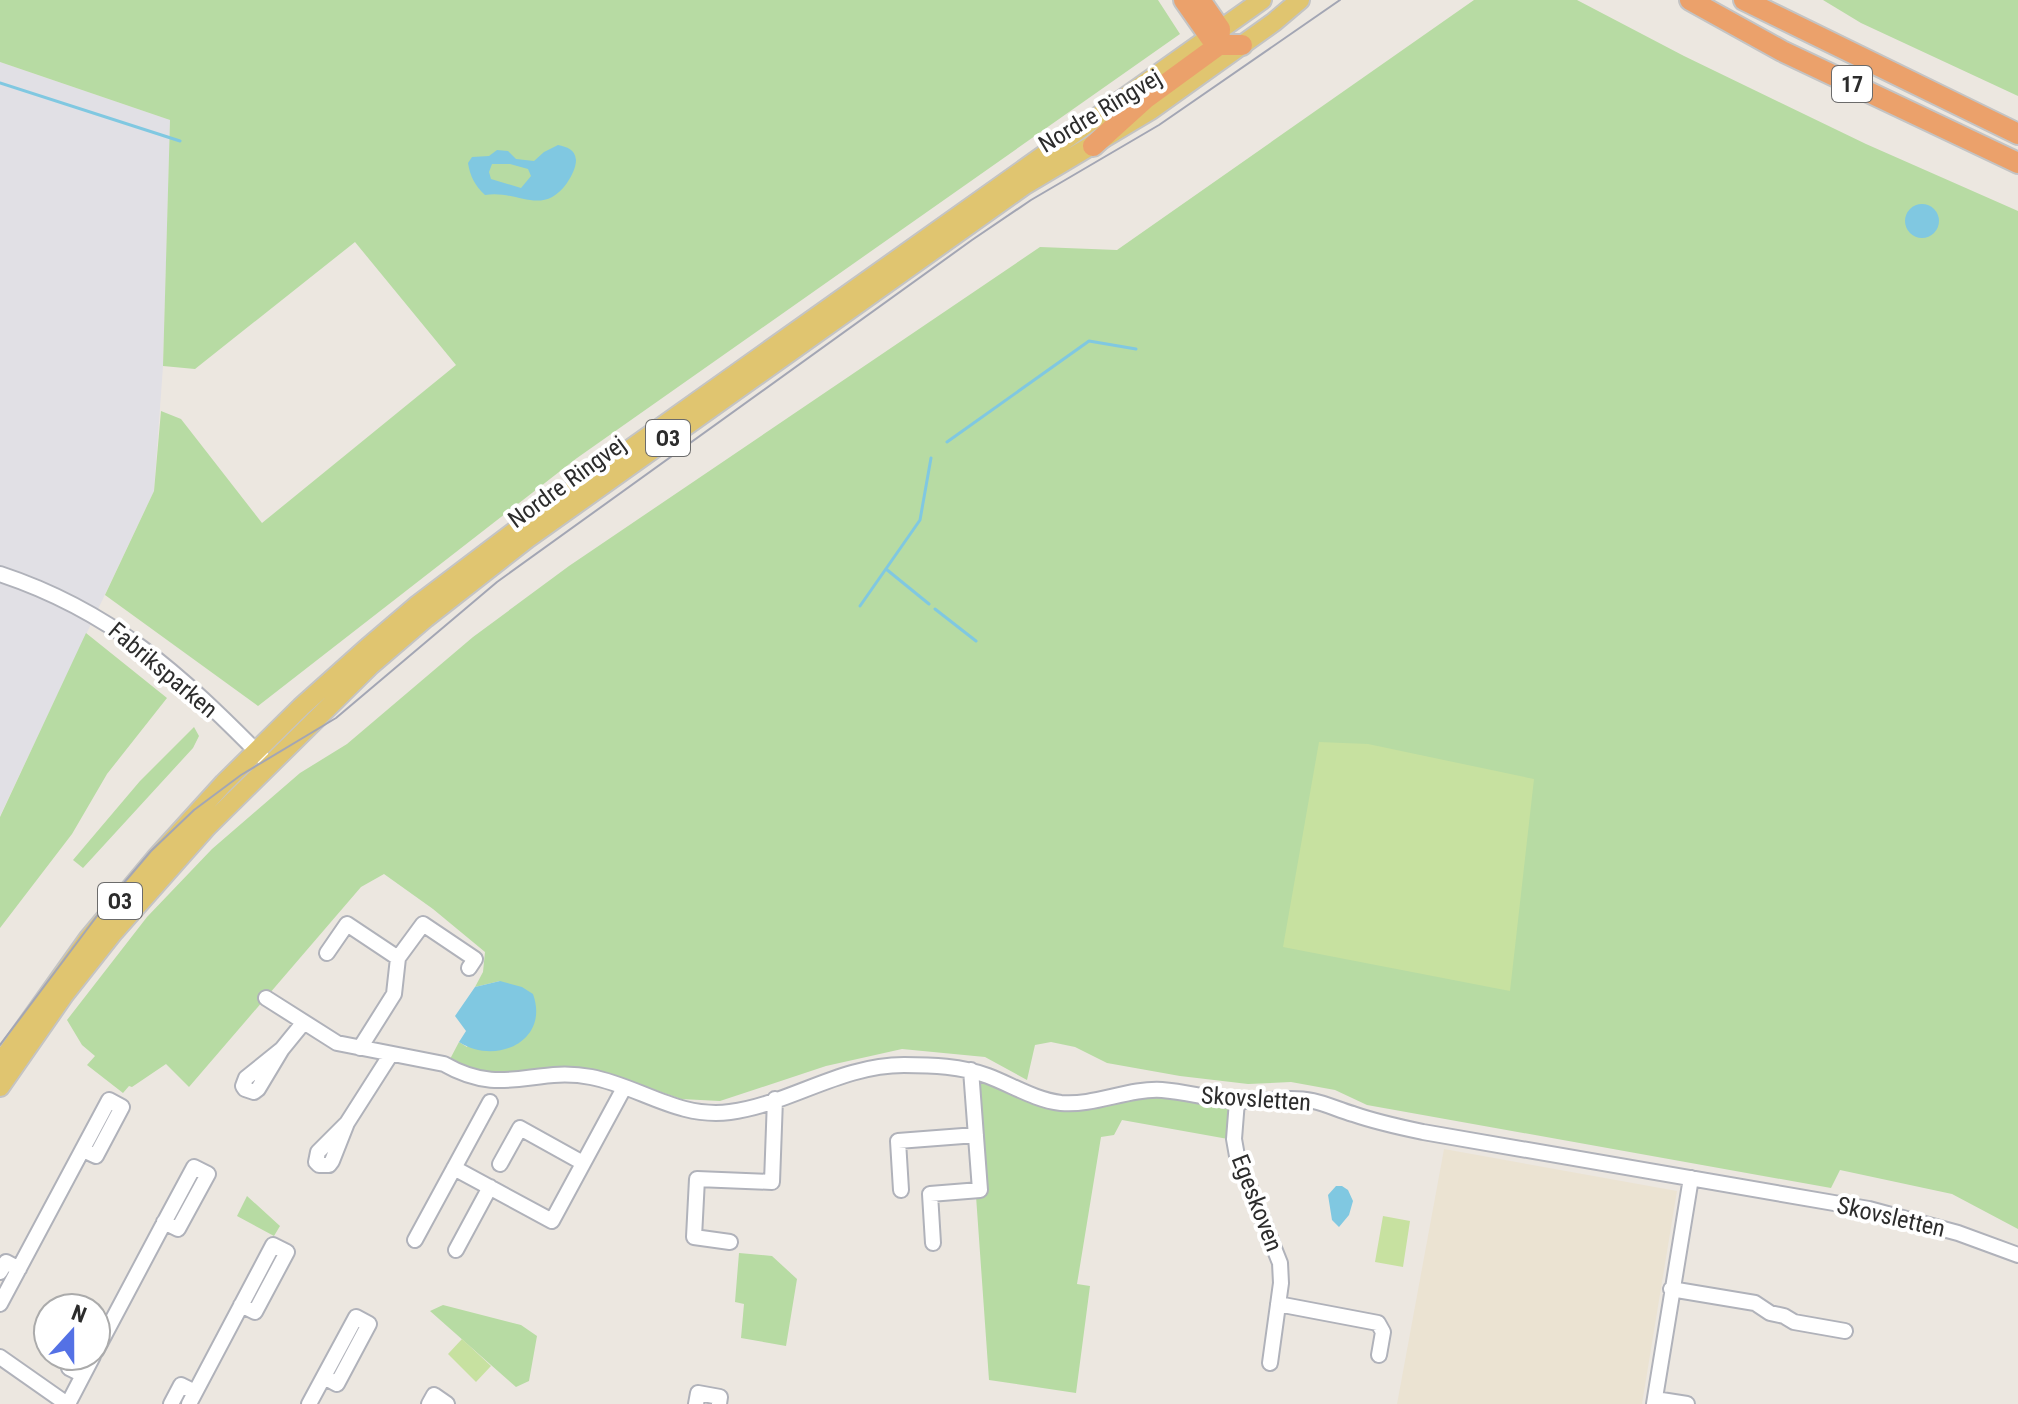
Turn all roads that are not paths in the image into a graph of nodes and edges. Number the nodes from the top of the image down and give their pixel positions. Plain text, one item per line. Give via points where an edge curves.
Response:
1 (1170, 0) edge
2 (1184, 0) edge
3 (1200, 0) edge
4 (1262, 0) edge
5 (1300, 0) edge
6 (1690, 0) edge
7 (1744, 0) edge
8 (1212, 39) junction
9 (1242, 45) junction
10 (2018, 134) edge
11 (1093, 146) junction
12 (2018, 163) edge
13 (0, 574) edge
14 (262, 758) junction
15 (327, 953) dead end
16 (398, 958) junction
17 (469, 968) dead end
18 (266, 998) dead end
19 (304, 1022) junction
20 (360, 1048) junction
21 (282, 1049) dead end
22 (391, 1054) junction
23 (0, 1063) edge
24 (971, 1070) junction
25 (0, 1087) edge
26 (624, 1088) junction
27 (775, 1099) junction
28 (1237, 1101) junction
29 (490, 1102) dead end
30 (347, 1123) dead end
31 (976, 1135) junction
32 (83, 1150) dead end
33 (583, 1163) junction
34 (500, 1164) dead end
35 (454, 1168) junction
36 (1691, 1178) junction
37 (490, 1187) junction
38 (901, 1190) dead end
39 (164, 1222) dead end
40 (415, 1240) dead end
41 (730, 1242) dead end
42 (933, 1243) dead end
43 (456, 1250) dead end
44 (2018, 1255) edge
45 (19, 1269) junction
46 (0, 1272) edge
47 (1671, 1289) junction
48 (0, 1304) edge
49 (1278, 1304) junction
50 (241, 1305) dead end
51 (112, 1309) edge
52 (1845, 1331) dead end
53 (1379, 1355) dead end
54 (0, 1357) edge
55 (1270, 1363) dead end
56 (77, 1372) edge
57 (85, 1372) edge
58 (83, 1375) junction
59 (324, 1377) dead end
60 (192, 1398) edge
61 (1654, 1401) edge
62 (67, 1404) edge
63 (171, 1404) edge
64 (309, 1404) edge
65 (429, 1404) edge
66 (447, 1404) edge
67 (696, 1404) edge
68 (719, 1404) edge
69 (1687, 1404) edge

1 - 8 highway
2 - 8 highway
3 - 8 highway
4 - 8 main road, Nordre Ringvej / O3
5 - 9 main road, Nordre Ringvej / O3
6 - 12 highway, 17 via 1782,51
7 - 10 highway, 17
8 - 9 highway
8 - 11 highway
8 - 14 main road, Nordre Ringvej / O3 via 519,528 406,615 301,707
9 - 11 main road, Nordre Ringvej / O3
11 - 14 main road, Nordre Ringvej / O3 via 1025,185 490,566
13 - 14 street, Fabriksparken via 73,602 132,638
14 - 23 main road, Nordre Ringvej / O3 via 155,859 88,939
14 - 25 main road, Nordre Ringvej / O3 via 113,933
15 - 16 street via 347,924
16 - 17 street via 423,924 475,959
16 - 20 street via 394,994
18 - 19 street
19 - 20 street via 337,1043
19 - 21 street
20 - 22 street
22 - 26 street, Skovsletten via 498,1082 572,1074
22 - 30 street
24 - 27 street, Skovsletten via 879,1066
24 - 28 street, Skovsletten via 1037,1098 1064,1103 1141,1090
24 - 31 street
26 - 27 street, Skovsletten via 667,1106 713,1113
26 - 33 street
27 - 41 street via 772,1182 697,1179 694,1237
28 - 36 street, Skovsletten via 1311,1101 1401,1128
28 - 49 street, Egeskoven via 1237,1156 1280,1263
29 - 35 street
31 - 38 street via 898,1141
31 - 42 street via 980,1190 930,1194
32 - 45 street
33 - 34 street via 520,1128
33 - 37 street via 552,1221
35 - 37 street
35 - 40 street
36 - 44 street, Skovsletten via 1869,1209
36 - 47 street
37 - 43 street
39 - 51 street
45 - 46 street via 6,1262
45 - 48 street
47 - 52 street via 1755,1303 1794,1322
47 - 61 street
49 - 53 street via 1378,1323 1383,1332
49 - 55 street, Egeskoven
50 - 60 street
54 - 62 street
56 - 58 street
57 - 58 street
58 - 62 street
59 - 64 street
60 - 63 street via 181,1385
61 - 69 street
65 - 66 street via 434,1395
67 - 68 street via 698,1393 720,1397

